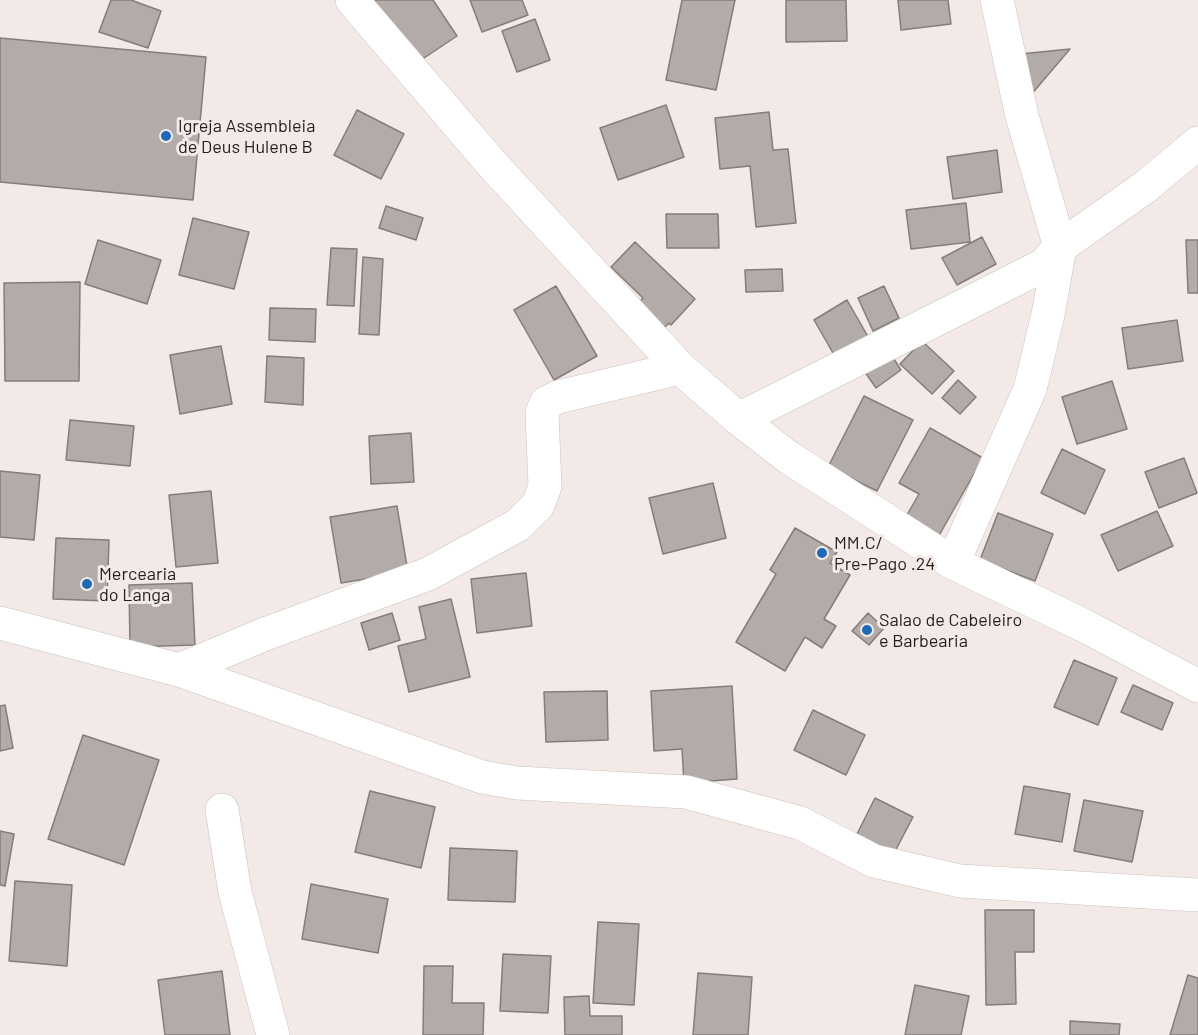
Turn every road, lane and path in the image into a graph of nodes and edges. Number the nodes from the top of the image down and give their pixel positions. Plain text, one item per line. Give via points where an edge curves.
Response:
1 (352, 0) edge
2 (997, 0) edge
3 (1198, 143) edge
4 (1060, 247) junction
5 (680, 368) junction
6 (739, 419) junction
7 (953, 563) junction
8 (0, 623) edge
9 (179, 670) junction
10 (1198, 686) edge
11 (222, 810) dead end
12 (1198, 895) edge
13 (273, 1035) edge

1 - 5 street via 492,164
2 - 4 street via 1022,116
3 - 4 street via 1145,187
4 - 6 street via 1044,265
4 - 7 street via 1030,389
5 - 6 street
5 - 9 street via 546,403 542,413 544,486 538,505 518,525 428,574
6 - 7 street via 788,457
7 - 10 street
8 - 9 street
9 - 12 street via 482,777 517,783 686,792 800,823 874,861 960,881
11 - 13 street via 235,892

